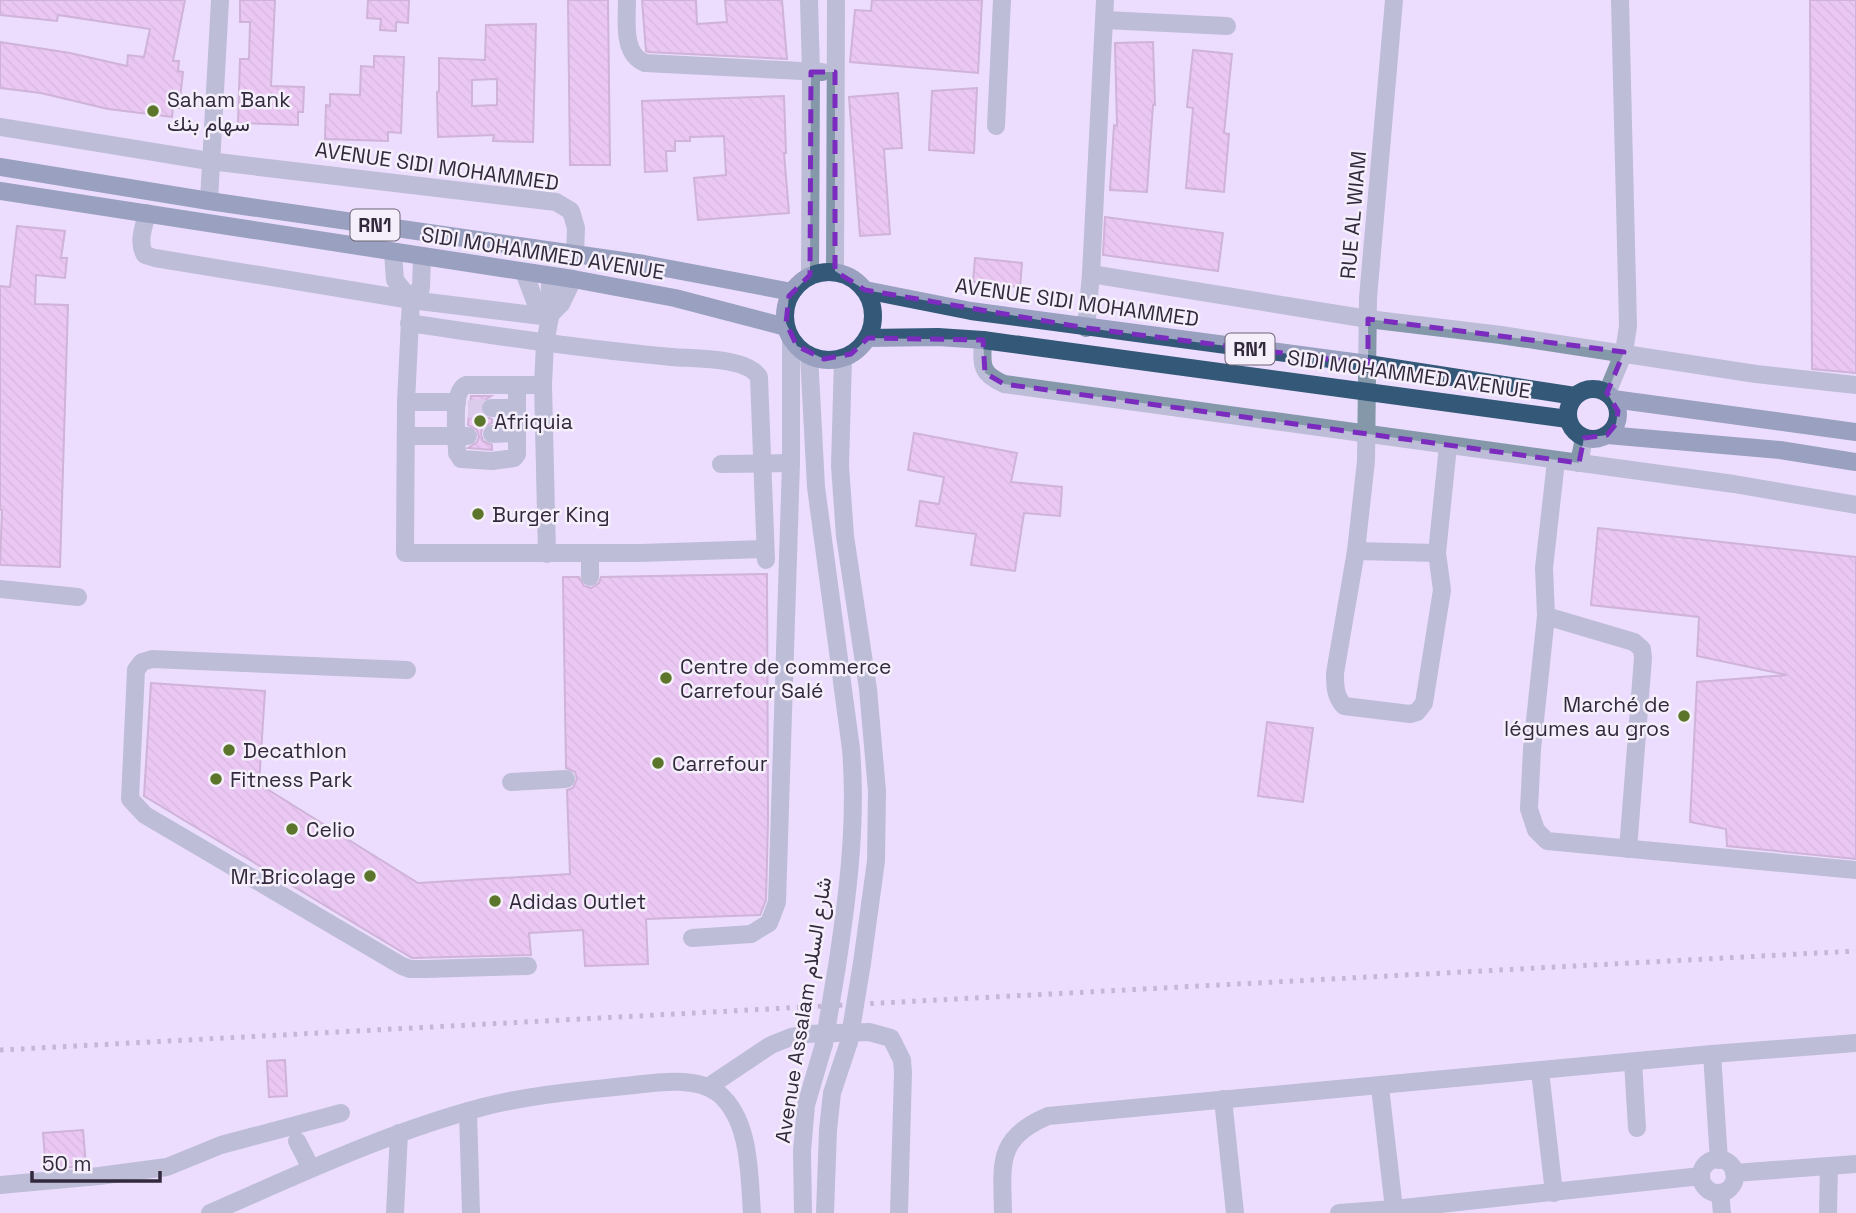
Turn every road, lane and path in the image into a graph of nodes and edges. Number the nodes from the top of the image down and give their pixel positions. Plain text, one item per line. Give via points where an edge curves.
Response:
1 (220, 0) edge
2 (627, 0) edge
3 (809, 0) edge
4 (836, 0) edge
5 (1002, 0) edge
6 (1105, 0) edge
7 (1394, 0) edge
8 (1620, 0) edge
9 (1105, 20) junction
10 (1227, 26) dead end
11 (811, 72) junction
12 (835, 72) junction
13 (996, 126) dead end
14 (0, 127) edge
15 (209, 161) junction
16 (0, 167) edge
17 (0, 191) edge
18 (209, 201) junction
19 (148, 213) junction
20 (393, 252) junction
21 (422, 256) junction
22 (575, 256) junction
23 (524, 272) junction
24 (835, 272) junction
25 (1091, 274) junction
26 (550, 276) junction
27 (810, 276) junction
28 (573, 279) junction
29 (865, 290) junction
30 (792, 292) junction
31 (411, 299) junction
32 (550, 316) junction
33 (1368, 319) junction
34 (409, 323) junction
35 (1086, 328) junction
36 (789, 333) junction
37 (867, 338) junction
38 (983, 340) junction
39 (545, 343) junction
40 (1624, 352) junction
41 (810, 355) junction
42 (843, 358) junction
43 (1368, 364) junction
44 (517, 385) junction
45 (543, 385) junction
46 (1856, 385) edge
47 (1368, 391) junction
48 (1575, 396) junction
49 (1610, 396) junction
50 (406, 402) junction
51 (461, 406) junction
52 (491, 408) tunnel mouth
53 (516, 408) junction
54 (1568, 419) junction
55 (1856, 432) edge
56 (517, 433) junction
57 (492, 434) dead end
58 (1367, 434) junction
59 (1608, 435) junction
60 (405, 436) junction
61 (462, 436) junction
62 (1584, 438) junction
63 (1448, 446) junction
64 (1556, 460) junction
65 (1856, 462) edge
66 (791, 463) junction
67 (1579, 463) junction
68 (721, 464) dead end
69 (762, 464) junction
70 (1856, 505) edge
71 (1356, 551) junction
72 (590, 552) junction
73 (1437, 553) junction
74 (547, 554) junction
75 (590, 577) dead end
76 (0, 589) edge
77 (78, 597) dead end
78 (1546, 616) junction
79 (407, 670) dead end
80 (566, 779) dead end
81 (511, 782) dead end
82 (1628, 849) junction
83 (1856, 870) edge
84 (692, 938) dead end
85 (528, 966) dead end
86 (1856, 1042) edge
87 (1712, 1054) junction
88 (1633, 1062) junction
89 (1540, 1071) junction
90 (708, 1087) junction
91 (1380, 1087) junction
92 (1223, 1099) junction
93 (468, 1111) junction
94 (341, 1113) dead end
95 (1637, 1128) dead end
96 (399, 1133) junction
97 (288, 1138) junction
98 (1719, 1160) junction
99 (1856, 1164) edge
100 (1829, 1166) junction
101 (312, 1168) junction
102 (1734, 1173) junction
103 (1701, 1176) junction
104 (0, 1185) edge
105 (1554, 1193) junction
106 (1720, 1193) junction
107 (1507, 1205) edge
108 (1394, 1209) junction
109 (1435, 1209) edge
110 (210, 1213) edge
111 (395, 1213) edge
112 (471, 1213) edge
113 (752, 1213) edge
114 (803, 1213) edge
115 (825, 1213) edge
116 (899, 1213) edge
117 (1003, 1213) edge
118 (1235, 1213) edge
119 (1339, 1213) edge
120 (1722, 1213) edge
121 (1828, 1213) edge

1 - 15 street
2 - 11 street via 627,33 638,60 654,65
3 - 11 street
4 - 12 street
5 - 13 street
6 - 9 street
7 - 33 street, RUE AL WIAM
8 - 40 street via 1628,326
9 - 10 street
9 - 25 street
11 - 12 street
11 - 27 street
12 - 24 street
14 - 15 street, AVENUE SIDI MOHAMMED
15 - 18 street
15 - 22 street, AVENUE SIDI MOHAMMED via 556,202 571,211
16 - 18 main road, RN1
17 - 19 main road, SIDI MOHAMMED AVENUE / RN1
18 - 22 main road, RN1
19 - 20 main road, SIDI MOHAMMED AVENUE / RN1
19 - 31 street via 141,243 145,255
20 - 21 main road, SIDI MOHAMMED AVENUE / RN1
20 - 31 street via 395,279
21 - 23 main road, SIDI MOHAMMED AVENUE / RN1
21 - 31 street via 422,284
22 - 30 main road, RN1
23 - 26 main road, SIDI MOHAMMED AVENUE / RN1
23 - 32 street via 537,304
24 - 27 main road
24 - 29 main road, RN1 via 854,279
25 - 33 street
25 - 35 street
26 - 28 main road, SIDI MOHAMMED AVENUE / RN1
26 - 32 street
27 - 30 main road
28 - 32 street
28 - 36 main road, SIDI MOHAMMED AVENUE / RN1 via 675,298
29 - 35 main road, AVENUE SIDI MOHAMMED / RN1
29 - 37 main road via 873,314
30 - 36 main road via 785,309
31 - 32 street
31 - 34 street
32 - 39 street
33 - 40 street
33 - 43 street, RUE AL WIAM
34 - 39 street
34 - 50 street
35 - 43 main road, AVENUE SIDI MOHAMMED / RN1
36 - 41 main road, RN1
36 - 66 street
37 - 38 main road, SIDI MOHAMMED AVENUE / RN1
37 - 42 main road
38 - 47 main road, SIDI MOHAMMED AVENUE / RN1
38 - 58 street via 985,373 1004,384
39 - 45 street
39 - 69 street via 751,368 759,377
40 - 46 street
40 - 49 street
41 - 42 main road
41 - 114 street, Avenue Assalam شارع السلام, bridge via 816,488 853,786 847,894 837,966 824,1044 806,1105
42 - 115 street, Avenue Assalam شارع السلام, bridge via 840,466 845,536 868,689 877,790 876,861 849,1042 832,1093
43 - 47 street, RUE AL WIAM
43 - 48 main road, AVENUE SIDI MOHAMMED / RN1
44 - 45 street
44 - 51 street via 466,385 458,390
44 - 53 street
45 - 74 street
47 - 54 main road, SIDI MOHAMMED AVENUE / RN1
47 - 58 street, RUE AL WIAM
48 - 49 main road, RN1 via 1598,389
48 - 54 main road
49 - 55 main road, RN1
49 - 59 main road via 1618,411
50 - 51 street
50 - 60 street
51 - 61 street
52 - 53 street
53 - 56 street
54 - 62 main road
56 - 57 street
56 - 61 street via 514,458 492,461 461,459 457,453
58 - 63 street
58 - 71 street, RUE AL WIAM
59 - 62 main road
59 - 65 main road via 1780,450
60 - 61 street
60 - 74 street via 405,553
62 - 67 street
63 - 64 street
63 - 73 street, RUE AL WIAM
64 - 67 street
64 - 78 street via 1544,568
66 - 69 street
66 - 84 street via 777,902 769,923 751,934
67 - 70 street
68 - 69 street
69 - 72 street via 765,554
71 - 73 street
71 - 73 street, RUE AL WIAM via 1335,673 1337,697 1344,706 1410,714 1421,709 1428,689 1442,590
72 - 74 street
72 - 75 street
76 - 77 street
78 - 82 street via 1634,642 1642,649
78 - 82 street via 1530,773 1529,809 1536,830 1547,841
79 - 85 street via 142,662 136,670 130,799 145,814 402,966
80 - 81 street
82 - 83 street
86 - 87 street
87 - 88 street
87 - 98 street
88 - 89 street
88 - 95 street
89 - 91 street
89 - 105 street
90 - 93 street via 655,1082 573,1091
90 - 113 street via 728,1103 741,1131
90 - 116 street via 791,1037 869,1032 891,1038 903,1073
91 - 92 street
91 - 108 street
92 - 117 street via 1048,1116 1021,1129 1003,1159
92 - 118 street
93 - 96 street
93 - 112 street
94 - 97 street
96 - 101 street
96 - 111 street
97 - 101 street
97 - 104 street via 221,1144 167,1167
98 - 102 street
98 - 103 street via 1706,1164
99 - 100 street
100 - 102 street
100 - 121 street
101 - 110 street
102 - 106 street via 1731,1186
103 - 105 street
103 - 106 street via 1708,1190
105 - 107 street
106 - 120 street
107 - 109 street
108 - 109 street
108 - 119 street

